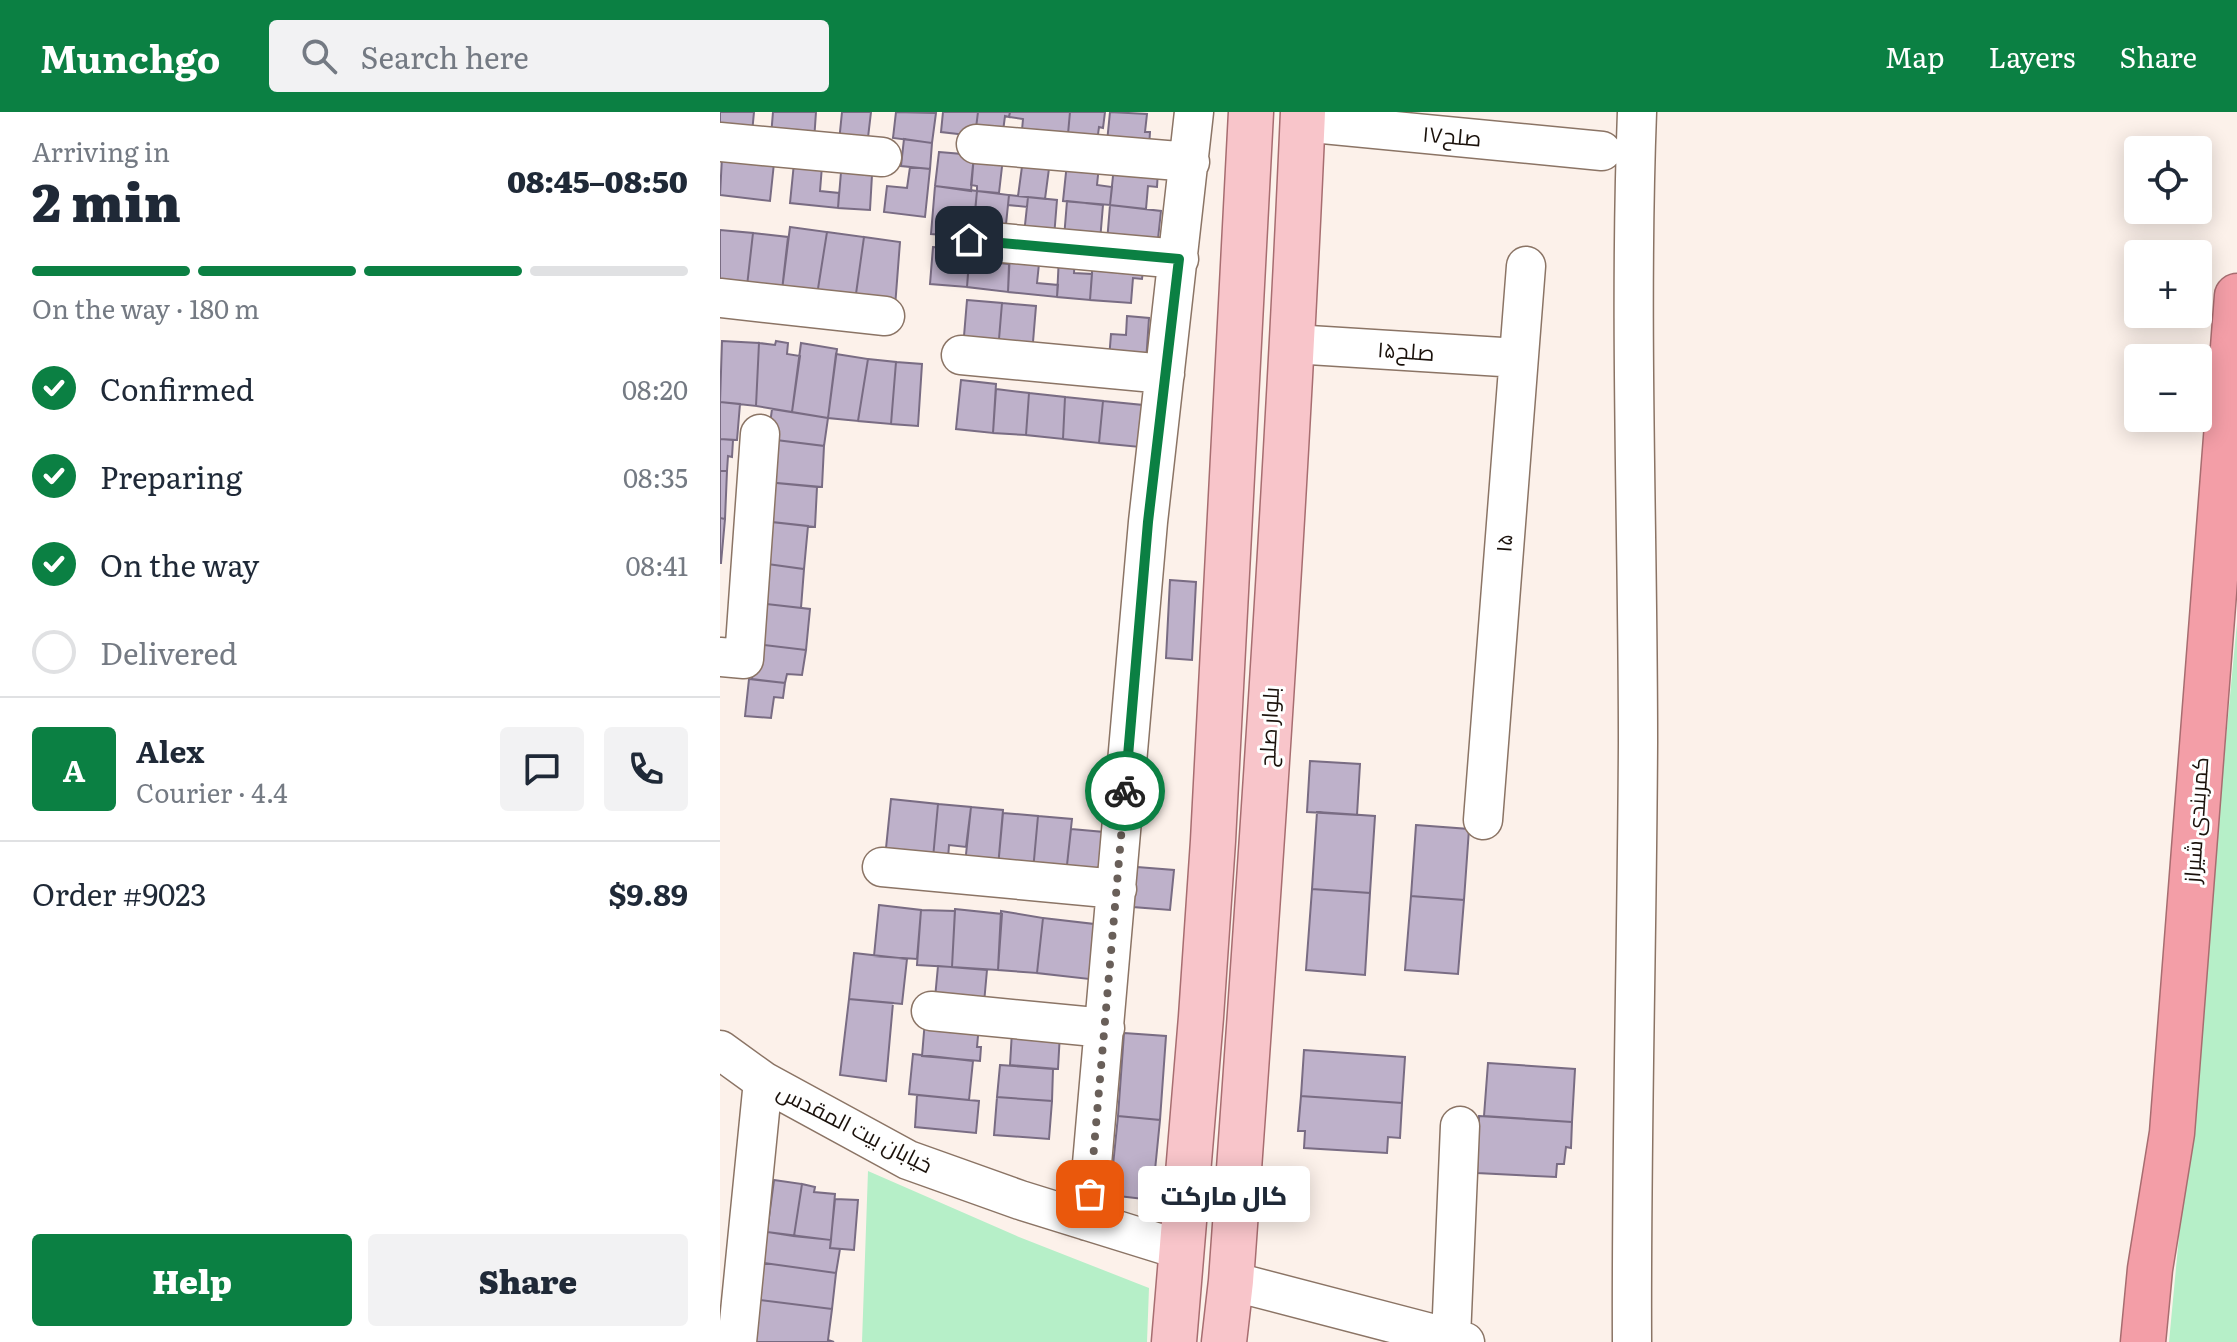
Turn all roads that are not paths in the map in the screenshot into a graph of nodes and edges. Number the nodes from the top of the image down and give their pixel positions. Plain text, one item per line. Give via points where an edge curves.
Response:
1 (1194, 112) edge
2 (1251, 112) edge
3 (1637, 112) edge
4 (1303, 117) edge
5 (720, 142) edge
6 (976, 144) dead end
7 (1602, 151) dead end
8 (882, 157) dead end
9 (1190, 162) junction
10 (969, 240) dead end
11 (1179, 259) junction
12 (1526, 266) dead end
13 (2237, 296) edge
14 (720, 298) edge
15 (885, 316) dead end
16 (1293, 344) junction
17 (961, 355) dead end
18 (1518, 358) junction
19 (1165, 374) junction
20 (760, 434) dead end
21 (720, 657) edge
22 (1483, 820) dead end
23 (1213, 841) junction
24 (1262, 843) junction
25 (882, 867) dead end
26 (1117, 889) junction
27 (931, 1011) dead end
28 (1105, 1028) junction
29 (720, 1050) edge
30 (763, 1081) junction
31 (1460, 1126) dead end
32 (1087, 1221) junction
33 (1181, 1250) junction
34 (2150, 1269) junction
35 (1231, 1281) junction
36 (1458, 1340) edge
37 (737, 1342) edge
38 (1174, 1342) edge
39 (1224, 1342) edge
40 (1632, 1342) edge
41 (2128, 1342) edge
42 (2143, 1342) edge

1 - 9 street
2 - 23 main road
3 - 40 street
4 - 7 street, صلح۱۷
4 - 16 main road, بلوار صلح
5 - 8 street
6 - 9 street
9 - 11 street
10 - 11 street
11 - 19 street
12 - 18 street, ۱۵
13 - 34 highway, کمربندی شیراز via 2172,1133
14 - 15 street
16 - 18 street, صلح۱۵
16 - 24 main road, بلوار صلح
17 - 19 street
18 - 22 street, ۱۵
19 - 26 street
20 - 21 street via 744,659
23 - 24 main road
23 - 33 main road
24 - 35 main road, بلوار صلح
25 - 26 street
26 - 28 street
27 - 28 street
28 - 32 street
29 - 30 street, خیابان بیت المقدس
30 - 32 street, خیابان بیت المقدس via 908,1160
30 - 37 street
31 - 36 street
32 - 33 street, خیابان بیت المقدس
33 - 38 main road
34 - 41 street
34 - 42 highway, کمربندی شیراز
35 - 36 street
35 - 39 main road, بلوار صلح

